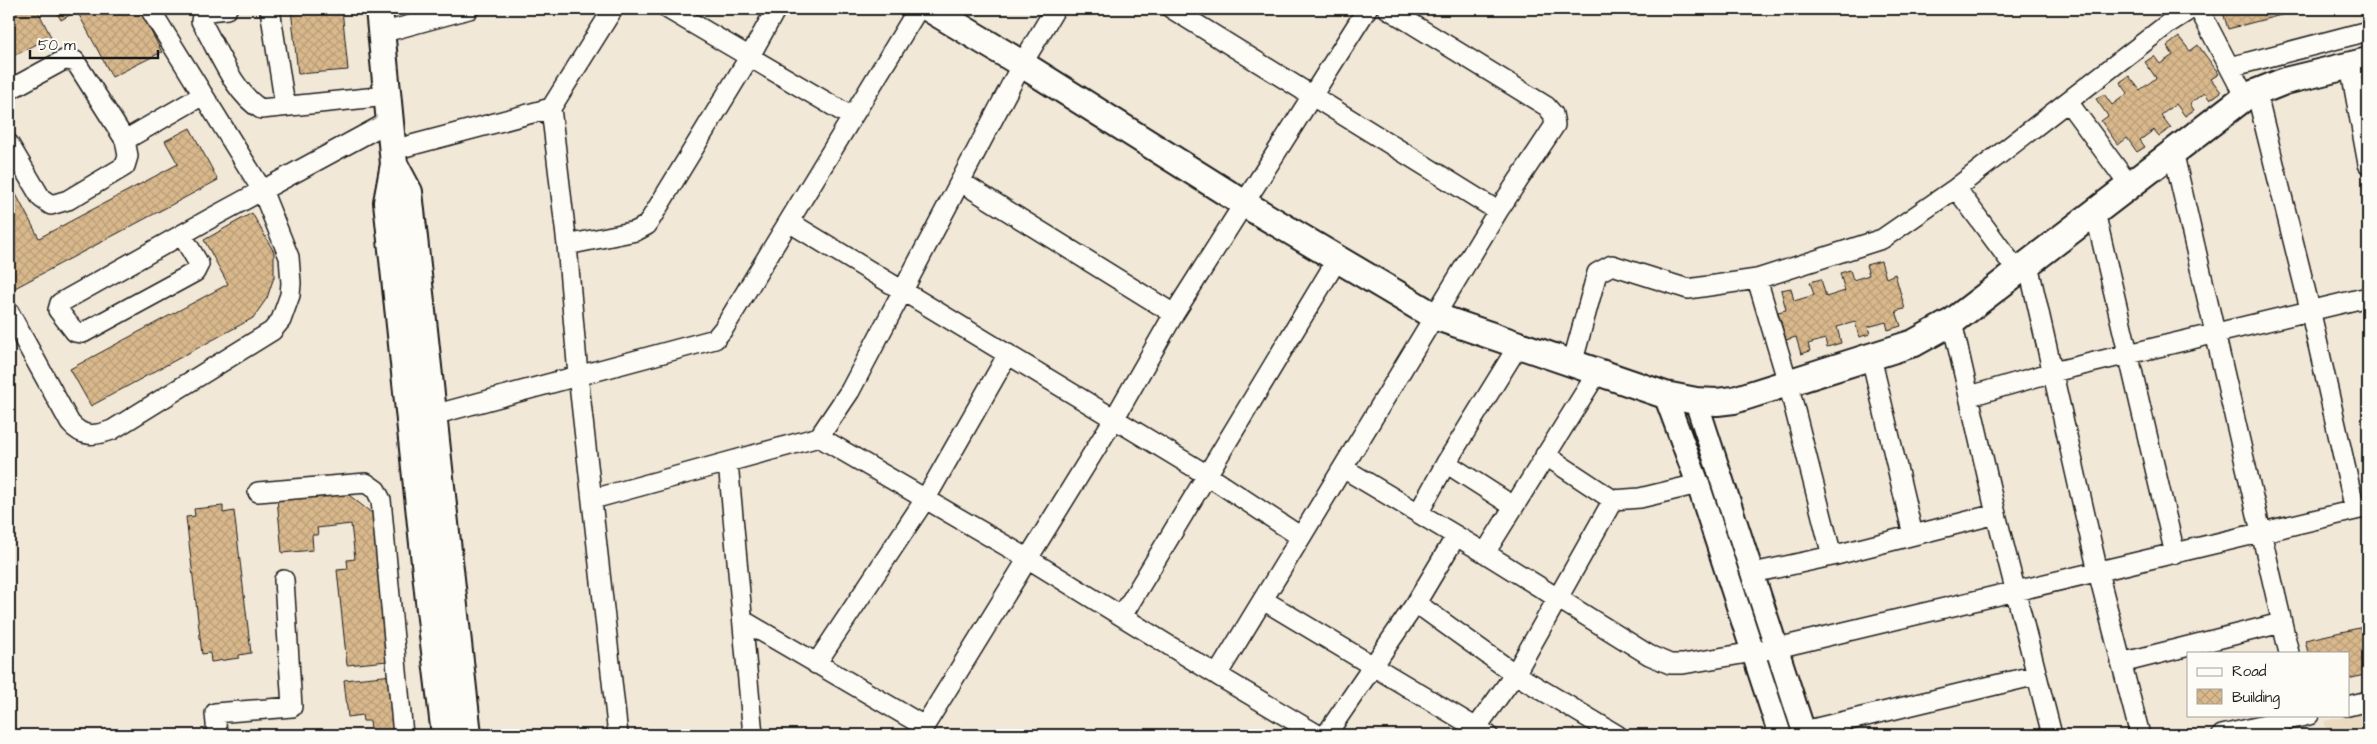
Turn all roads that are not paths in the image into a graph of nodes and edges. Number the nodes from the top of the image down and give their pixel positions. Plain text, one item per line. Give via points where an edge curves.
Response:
1 (150, 9) edge
2 (227, 9) edge
3 (270, 9) edge
4 (469, 9) edge
5 (613, 9) edge
6 (668, 9) edge
7 (776, 9) edge
8 (918, 9) edge
9 (930, 9) edge
10 (1055, 9) edge
11 (1172, 9) edge
12 (1368, 9) edge
13 (1388, 9) edge
14 (2191, 9) edge
15 (2199, 9) edge
16 (380, 21) edge
17 (2368, 31) edge
18 (750, 56) junction
19 (2359, 63) edge
20 (1022, 64) junction
21 (2230, 67) junction
22 (9, 90) edge
23 (2250, 94) junction
24 (203, 95) junction
25 (1312, 95) junction
26 (387, 96) junction
27 (2068, 102) junction
28 (285, 106) junction
29 (551, 108) junction
30 (852, 117) junction
31 (390, 122) junction
32 (125, 140) junction
33 (9, 144) edge
34 (2173, 151) junction
35 (393, 157) junction
36 (2368, 164) edge
37 (961, 182) junction
38 (2129, 185) junction
39 (1956, 188) junction
40 (262, 190) junction
41 (1244, 203) junction
42 (1498, 211) junction
43 (2095, 212) junction
44 (789, 222) junction
45 (182, 235) junction
46 (567, 245) junction
47 (1338, 258) junction
48 (2023, 268) junction
49 (1757, 279) junction
50 (904, 292) junction
51 (2368, 297) edge
52 (2310, 309) junction
53 (9, 312) edge
54 (1174, 314) junction
55 (1434, 316) junction
56 (1952, 322) junction
57 (2214, 334) junction
58 (1518, 346) junction
59 (1008, 354) junction
60 (2128, 354) junction
61 (1871, 356) junction
62 (1572, 364) junction
63 (2052, 372) junction
64 (1597, 373) junction
65 (578, 375) junction
66 (1788, 383) junction
67 (1665, 395) junction
68 (1970, 396) junction
69 (1696, 401) junction
70 (422, 418) junction
71 (1114, 419) junction
72 (819, 437) junction
73 (1545, 455) junction
74 (728, 462) junction
75 (1446, 463) junction
76 (1343, 468) junction
77 (1207, 475) junction
78 (1698, 484) junction
79 (258, 492) dead end
80 (926, 498) junction
81 (593, 499) junction
82 (1612, 500) junction
83 (1514, 506) junction
84 (2362, 509) edge
85 (1419, 512) junction
86 (1996, 514) junction
87 (2261, 533) junction
88 (1913, 535) junction
89 (1456, 536) junction
90 (1301, 537) junction
91 (1486, 553) junction
92 (2174, 554) junction
93 (1832, 556) junction
94 (1027, 558) junction
95 (2098, 572) junction
96 (1753, 573) junction
97 (284, 580) dead end
98 (2014, 590) junction
99 (1556, 598) junction
100 (1263, 600) junction
101 (1416, 603) junction
102 (1122, 616) junction
103 (744, 621) junction
104 (2281, 623) junction
105 (1778, 648) junction
106 (1752, 652) junction
107 (2289, 652) edge
108 (2120, 663) junction
109 (816, 664) junction
110 (1373, 666) junction
111 (1218, 674) junction
112 (1515, 674) junction
113 (2037, 676) junction
114 (2368, 701) edge
115 (2350, 706) edge
116 (2304, 716) edge
117 (922, 731) edge
118 (1478, 733) edge
119 (1805, 733) edge
120 (217, 735) edge
121 (403, 735) edge
122 (445, 735) edge
123 (468, 735) edge
124 (618, 735) edge
125 (753, 735) edge
126 (1318, 735) edge
127 (1326, 735) edge
128 (1617, 735) edge
129 (1780, 735) edge
130 (2052, 735) edge
131 (2140, 735) edge
132 (2222, 735) edge

1 - 24 street
2 - 28 street via 209,11 202,15 202,21 241,92 261,108
3 - 28 street
4 - 16 street
5 - 29 street
6 - 18 street
7 - 18 street
8 - 30 street
9 - 20 main road
10 - 20 street
11 - 25 street
12 - 25 street
13 - 42 street via 1546,106 1553,114 1555,124
14 - 27 street
15 - 21 street
16 - 26 main road
17 - 21 street
18 - 30 street
18 - 46 street via 647,225 636,231
19 - 23 main road via 2284,81
19 - 36 street
20 - 37 street
20 - 41 main road
21 - 23 street
22 - 32 street via 64,60 76,61
23 - 34 main road
23 - 52 street
24 - 32 street
24 - 40 street
25 - 41 street
25 - 42 street
26 - 28 street
26 - 31 main road
27 - 38 street
27 - 39 street
29 - 35 street
29 - 46 street
30 - 44 street
31 - 35 main road
31 - 40 street
32 - 33 street via 128,156 125,166 68,200 51,205 41,198
34 - 38 main road
34 - 57 street
35 - 70 main road via 387,202
37 - 50 street
37 - 54 street
38 - 43 main road
39 - 48 street
39 - 49 street via 1882,239
40 - 45 street
40 - 53 street via 289,257 291,271 290,295 280,320 272,330 112,430 85,435 77,430
41 - 47 main road
41 - 54 street
42 - 55 street
43 - 48 main road
43 - 60 street
44 - 50 street
44 - 65 street via 714,339
45 - 45 street via 60,303 58,310 75,332 83,333 195,272 199,264
46 - 65 street
47 - 55 main road
47 - 77 street
48 - 56 main road
48 - 63 street
49 - 62 street via 1688,289 1612,266 1603,269 1597,273
49 - 66 street
50 - 59 street
50 - 72 street via 850,391
51 - 52 street
52 - 57 street
52 - 84 street
54 - 71 street
55 - 58 main road
55 - 76 street
56 - 61 main road via 1914,343
56 - 68 street
57 - 60 street
57 - 87 street
58 - 62 main road
58 - 75 street
59 - 71 street
59 - 80 street
60 - 63 street
60 - 92 street
61 - 66 main road
61 - 88 street
62 - 64 main road
63 - 68 street
63 - 95 street
64 - 67 main road
64 - 73 street
65 - 70 street
65 - 81 street
66 - 69 main road via 1734,400
66 - 93 street
67 - 69 main road
67 - 78 street
68 - 86 street
69 - 96 street
70 - 122 main road via 428,590
70 - 123 main road
71 - 77 street
71 - 94 street
72 - 74 street
72 - 80 street
73 - 82 street
73 - 83 street
74 - 81 street
74 - 103 street
75 - 83 street
75 - 85 street
76 - 85 street
76 - 90 street
77 - 90 street
77 - 102 street
78 - 82 street via 1640,498
78 - 106 street
79 - 121 street via 366,483 376,490 381,500
80 - 94 street
80 - 109 street
81 - 124 street
82 - 99 street
83 - 91 street
84 - 87 street
85 - 89 street
86 - 88 street
86 - 98 street
87 - 92 street
87 - 104 street
88 - 93 street
89 - 91 street
89 - 101 street
90 - 100 street
91 - 99 street
92 - 95 street
93 - 96 street
94 - 102 street
94 - 117 street
95 - 98 street
95 - 108 street
96 - 105 street
97 - 120 street via 292,707 216,713
98 - 105 street
98 - 113 street
99 - 106 street via 1654,658 1670,664
99 - 112 street
100 - 110 street
100 - 111 street
101 - 110 street
101 - 112 street
102 - 111 street
103 - 109 street
103 - 125 street
104 - 107 street
104 - 108 street
105 - 106 street
105 - 119 street
106 - 129 street
108 - 131 street
109 - 117 street
110 - 118 street
110 - 127 street
111 - 126 street
112 - 118 street
112 - 128 street
113 - 119 street
113 - 130 street
114 - 115 street
116 - 132 street

